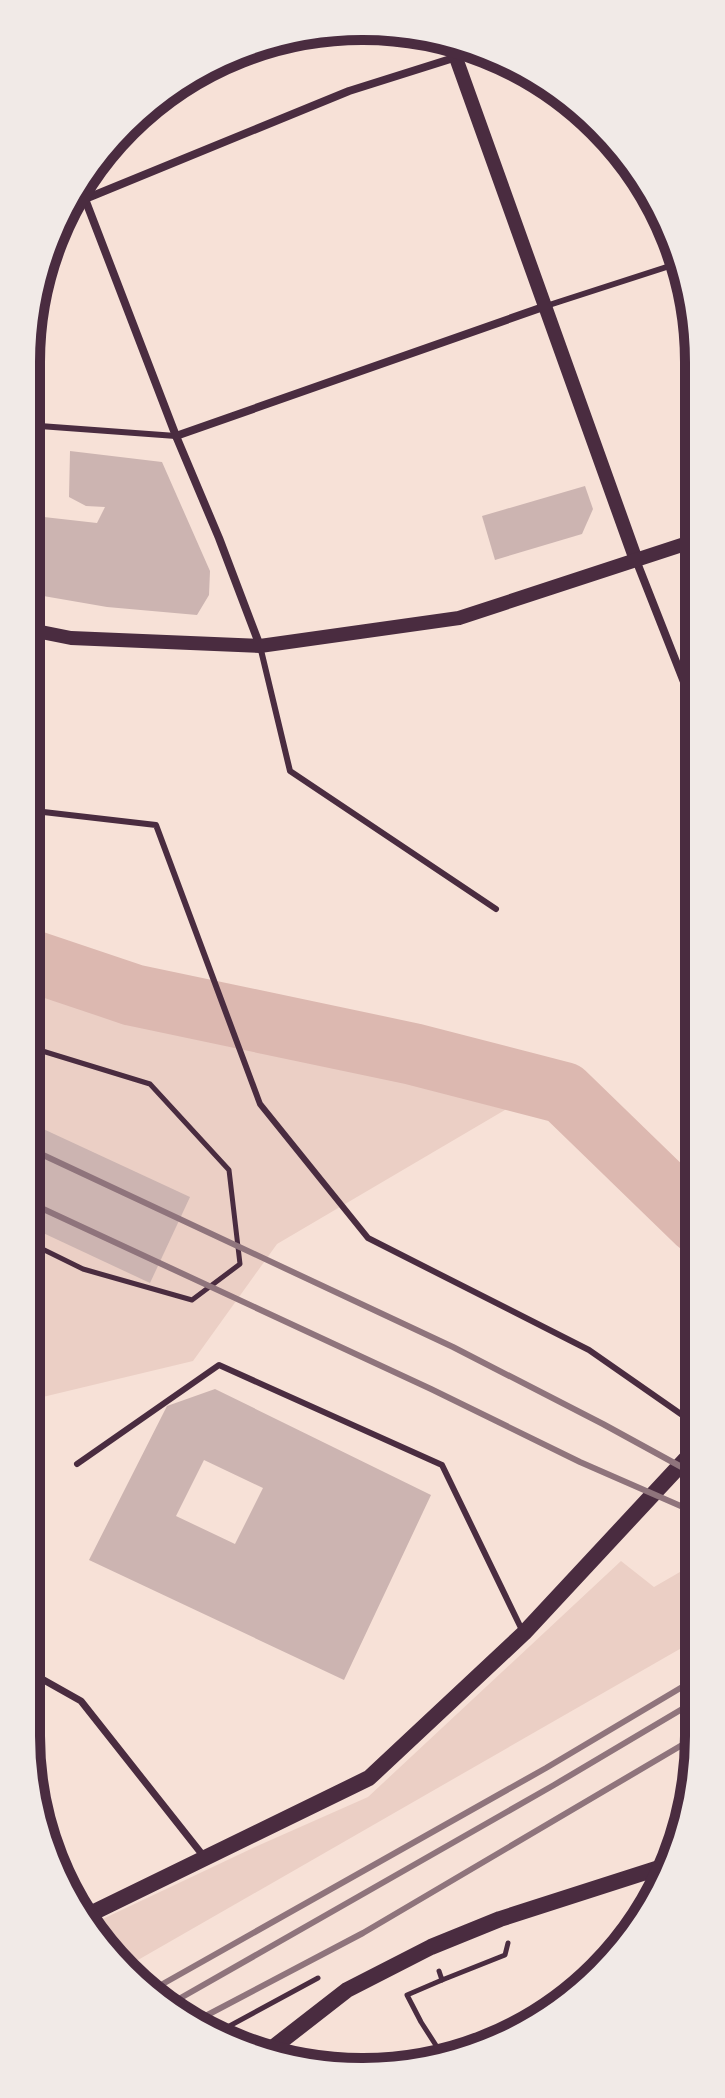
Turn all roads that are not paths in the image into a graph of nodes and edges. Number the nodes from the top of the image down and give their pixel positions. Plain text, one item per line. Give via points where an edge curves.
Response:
1 (454, 53) edge
2 (462, 56) edge
3 (456, 58) junction
4 (85, 199) joint
5 (670, 266) edge
6 (546, 306) junction
7 (40, 426) edge
8 (176, 436) junction
9 (685, 544) edge
10 (636, 560) junction
11 (40, 632) edge
12 (260, 646) junction
13 (685, 685) edge
14 (40, 812) edge
15 (496, 909) dead end
16 (685, 1417) edge
17 (685, 1460) edge
18 (77, 1464) dead end
19 (524, 1633) junction
20 (40, 1678) edge
21 (205, 1858) junction
22 (656, 1869) edge
23 (93, 1913) edge
24 (275, 2046) edge

1 - 3 street
2 - 3 street
3 - 4 street via 349,91
3 - 6 street
4 - 8 street
5 - 6 lane
6 - 8 street
6 - 10 street
7 - 8 lane
8 - 12 street
9 - 10 street
10 - 12 street via 459,618
10 - 13 street
11 - 12 street via 71,638
12 - 15 lane via 290,771
14 - 16 lane via 156,825 260,1104 368,1238 589,1350
17 - 19 main road
18 - 19 lane via 219,1365 442,1465
19 - 21 main road via 369,1778
20 - 21 street via 81,1701
21 - 23 main road
22 - 24 main road via 431,1947 347,1990

